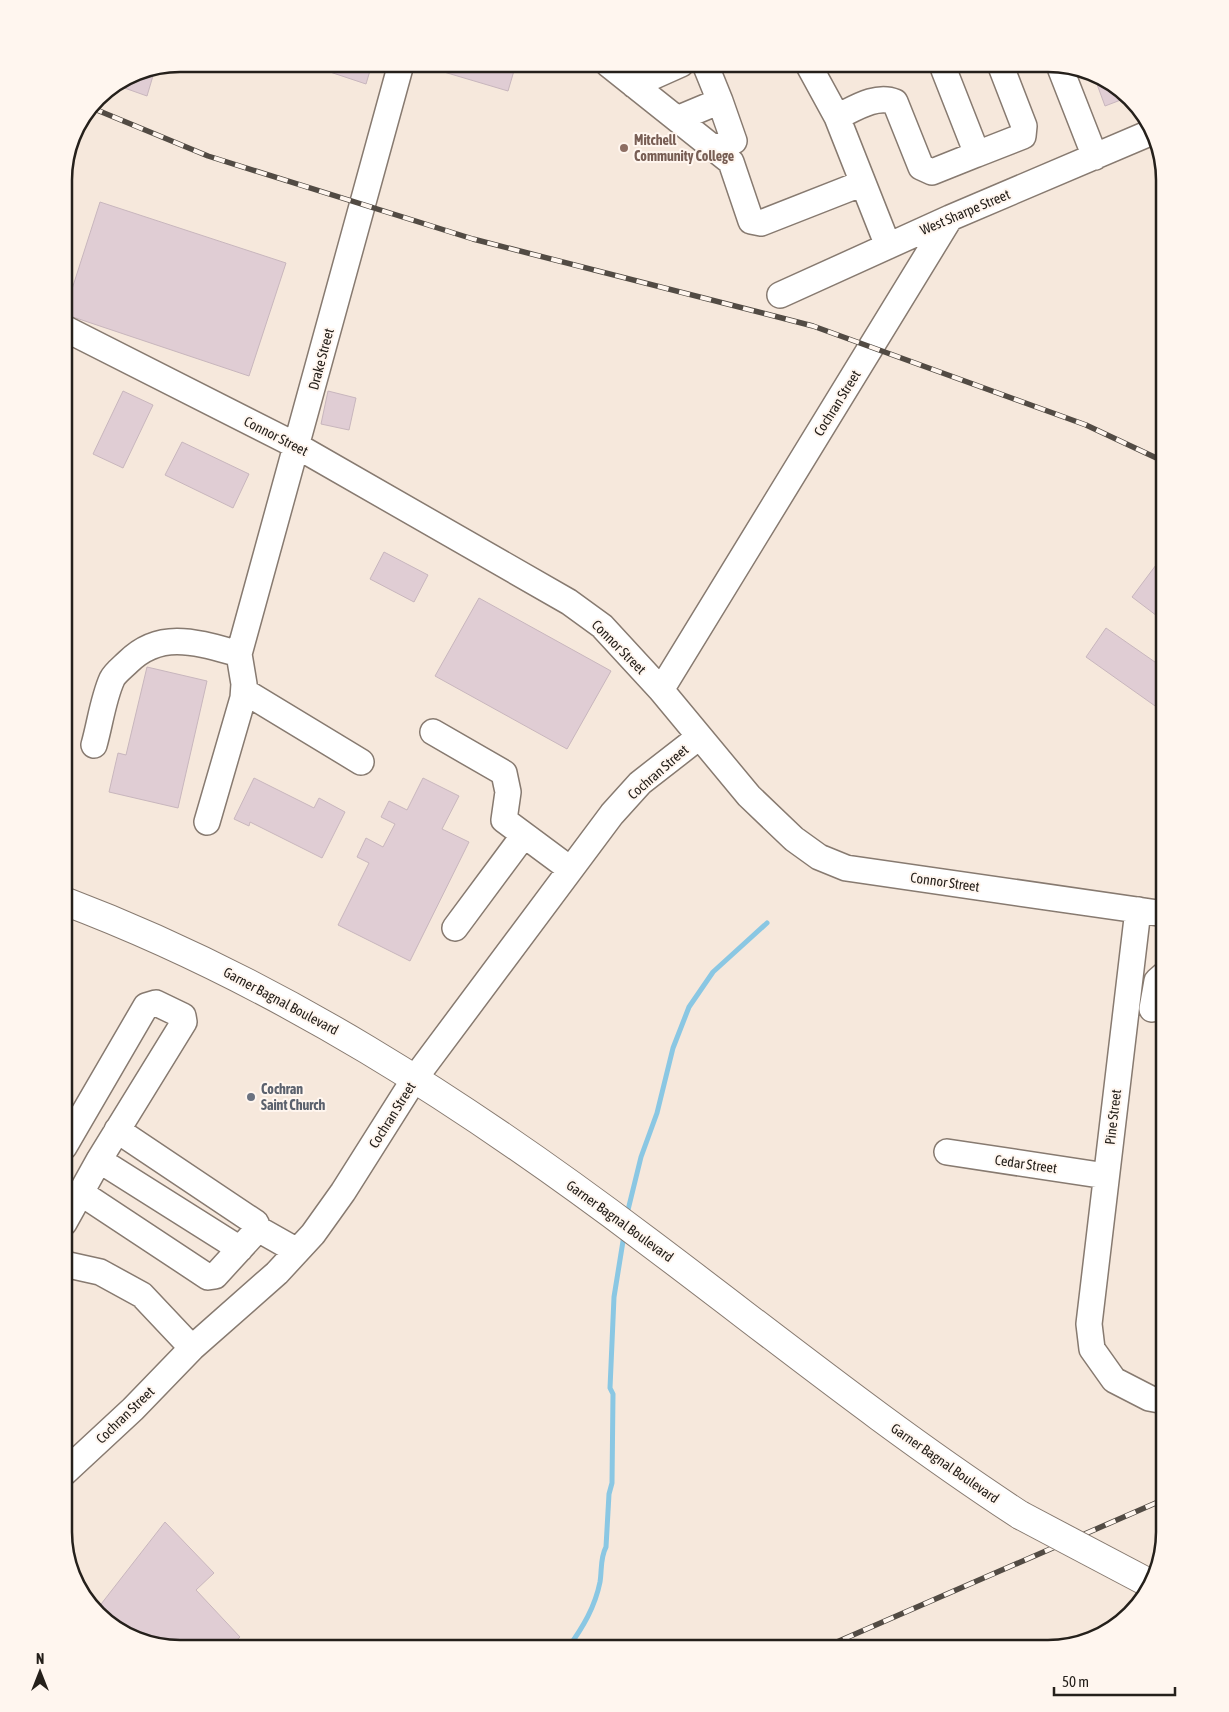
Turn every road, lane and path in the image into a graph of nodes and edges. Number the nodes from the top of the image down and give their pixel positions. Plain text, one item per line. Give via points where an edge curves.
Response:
1 (399, 73) edge
2 (620, 73) edge
3 (660, 73) edge
4 (709, 73) edge
5 (813, 73) edge
6 (945, 73) edge
7 (1003, 73) edge
8 (1062, 74) edge
9 (634, 84) junction
10 (720, 101) junction
11 (836, 117) junction
12 (677, 119) junction
13 (1146, 135) edge
14 (713, 148) junction
15 (977, 154) junction
16 (1095, 157) junction
17 (863, 183) junction
18 (950, 218) junction
19 (888, 246) junction
20 (780, 295) dead end
21 (73, 333) edge
22 (298, 446) junction
23 (239, 654) junction
24 (661, 690) junction
25 (244, 691) junction
26 (433, 732) dead end
27 (699, 737) junction
28 (94, 745) dead end
29 (360, 762) dead end
30 (207, 822) dead end
31 (524, 835) junction
32 (570, 869) junction
33 (73, 905) edge
34 (1138, 910) junction
35 (1156, 913) edge
36 (456, 928) dead end
37 (1126, 1005) junction
38 (1156, 1010) edge
39 (415, 1078) junction
40 (117, 1130) junction
41 (73, 1132) edge
42 (947, 1152) dead end
43 (99, 1160) junction
44 (1106, 1176) junction
45 (73, 1200) edge
46 (73, 1207) edge
47 (258, 1229) junction
48 (240, 1250) junction
49 (298, 1251) junction
50 (73, 1266) edge
51 (192, 1348) junction
52 (1156, 1399) edge
53 (73, 1465) edge
54 (1145, 1580) edge

1 - 22 street, Drake Street
2 - 9 street
3 - 9 street
4 - 10 street
5 - 11 street
6 - 15 street
7 - 15 street via 1024,126 1023,136
8 - 16 street
9 - 12 street
10 - 12 street
10 - 14 street via 734,141
11 - 15 street via 886,98 895,102 920,166 932,172
11 - 17 street
12 - 14 street
13 - 16 street, West Sharpe Street
14 - 17 street via 731,162 751,221 760,223
16 - 18 street, West Sharpe Street
17 - 19 street
18 - 19 street, West Sharpe Street
18 - 24 street, Cochran Street
19 - 20 street, West Sharpe Street
21 - 22 street, Connor Street
22 - 23 street, Drake Street
22 - 24 street, Connor Street via 569,602 602,626
23 - 25 street
23 - 28 street via 177,640 135,655 112,678
24 - 27 street, Connor Street
25 - 29 street
25 - 30 street
26 - 31 street via 504,773 508,792 504,820
27 - 32 street, Cochran Street via 640,783
27 - 34 street, Connor Street via 749,796 794,840 819,857 846,868
31 - 32 street
31 - 36 street
32 - 39 street, Cochran Street
33 - 39 highway, Garner Bagnal Boulevard via 257,986
34 - 35 street, Connor Street
34 - 37 street, Pine Street
37 - 38 street
37 - 44 street, Pine Street
39 - 49 street, Cochran Street via 343,1192
39 - 54 highway, Garner Bagnal Boulevard, bridge via 618,1219 898,1432 1020,1515
40 - 41 street via 184,1022 183,1016 156,1003 146,1006
40 - 43 street
40 - 47 street via 256,1223
42 - 44 street, Cedar Street
43 - 45 street
43 - 48 street
44 - 52 street, Pine Street via 1089,1324 1092,1349 1114,1380
46 - 48 street via 208,1277 215,1276
47 - 48 street
47 - 49 street
49 - 51 street, Cochran Street
50 - 51 street via 100,1272 142,1295
51 - 53 street, Cochran Street

